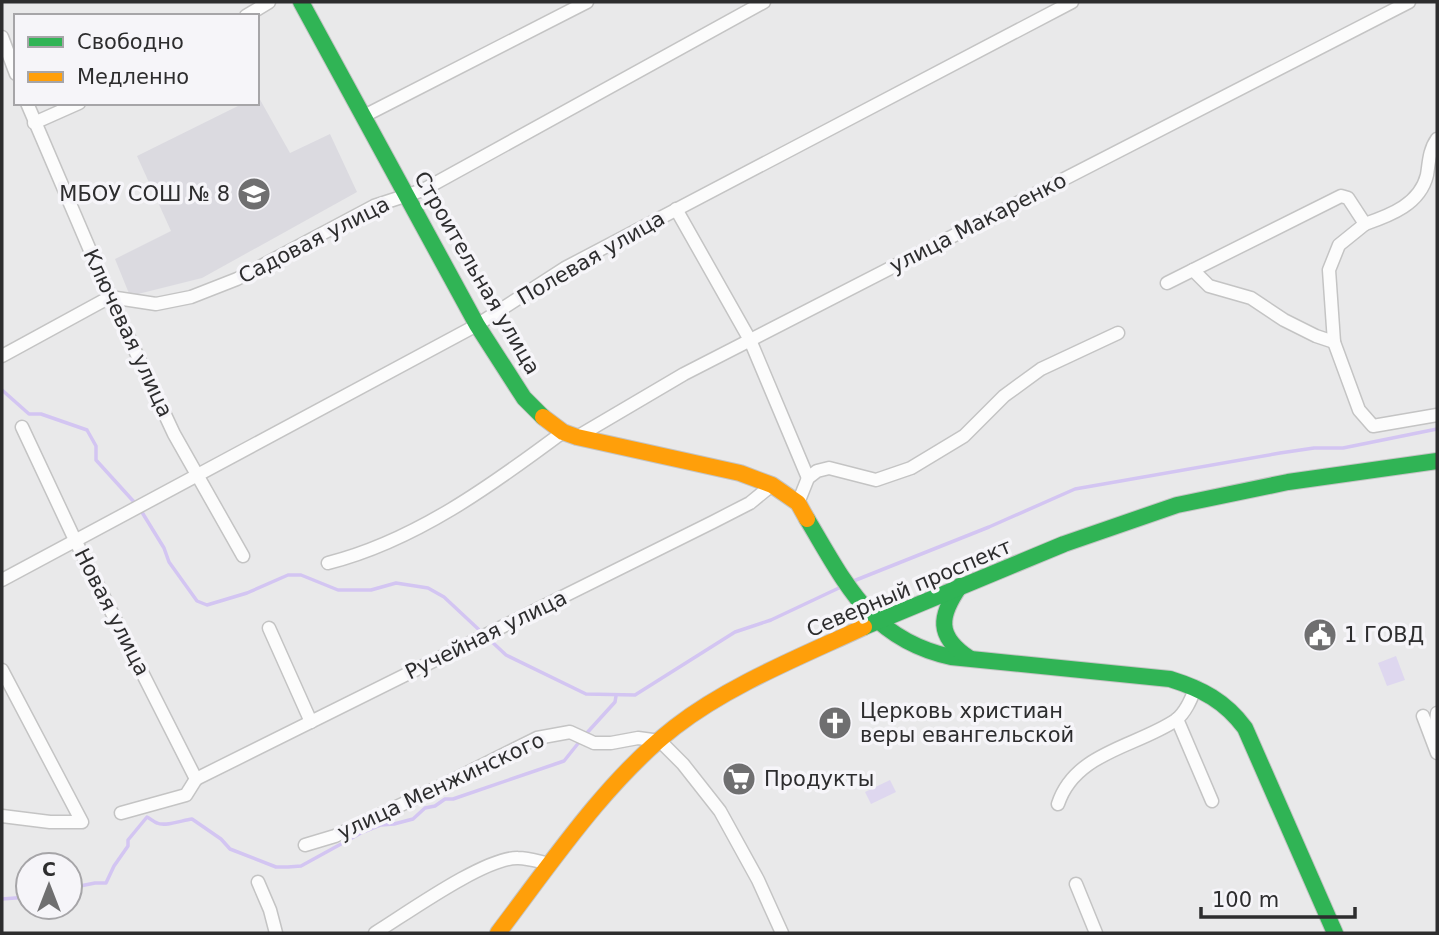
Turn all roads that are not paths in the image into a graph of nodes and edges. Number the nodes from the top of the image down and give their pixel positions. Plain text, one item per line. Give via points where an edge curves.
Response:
1 (269, 2) edge
2 (301, 2) edge
3 (587, 2) edge
4 (764, 2) edge
5 (1072, 2) edge
6 (1409, 2) edge
7 (1383, 8) edge
8 (249, 14) edge
9 (2, 37) edge
10 (14, 69) edge
11 (28, 105) edge
12 (74, 105) edge
13 (364, 116) junction
14 (34, 123) junction
15 (1437, 139) edge
16 (408, 196) junction
17 (676, 209) junction
18 (1365, 224) junction
19 (1193, 270) junction
20 (1167, 283) dead end
21 (110, 297) junction
22 (477, 325) junction
23 (1118, 333) dead end
24 (750, 340) junction
25 (1334, 342) junction
26 (2, 356) edge
27 (1437, 415) edge
28 (22, 427) dead end
29 (570, 435) junction
30 (1437, 461) edge
31 (197, 474) junction
32 (808, 478) junction
33 (772, 485) junction
34 (798, 503) junction
35 (75, 540) junction
36 (243, 556) dead end
37 (328, 563) dead end
38 (2, 580) edge
39 (960, 586) junction
40 (878, 621) junction
41 (269, 628) dead end
42 (972, 659) junction
43 (2, 670) edge
44 (1196, 687) junction
45 (1437, 713) edge
46 (1423, 716) dead end
47 (1177, 719) junction
48 (311, 722) junction
49 (660, 741) junction
50 (1436, 748) edge
51 (196, 779) junction
52 (1212, 801) dead end
53 (1058, 804) dead end
54 (121, 813) dead end
55 (2, 816) edge
56 (305, 845) dead end
57 (550, 864) junction
58 (258, 883) dead end
59 (1076, 884) dead end
60 (276, 933) edge
61 (375, 933) edge
62 (498, 933) edge
63 (782, 933) edge
64 (1096, 933) edge
65 (1335, 933) edge

1 - 8 street
2 - 13 main road, Строительная улица
3 - 13 street
4 - 16 street, Садовая улица
5 - 17 street, Полевая улица
6 - 7 street, улица Макаренко
7 - 24 street, улица Макаренко
9 - 10 street
11 - 14 street, Ключевая улица
12 - 14 street
13 - 16 main road, Строительная улица
14 - 21 street, Ключевая улица
15 - 18 street via 1426,180 1415,199
16 - 21 street, Садовая улица via 374,206 237,279 191,297 156,304
16 - 22 main road, Строительная улица
17 - 22 street, Полевая улица via 565,268
17 - 24 street
18 - 19 street via 1348,198 1341,196
18 - 25 street via 1339,245 1329,270
19 - 20 street
19 - 25 street via 1209,286 1251,298 1284,320
21 - 26 street
21 - 31 street, Ключевая улица
22 - 29 main road, Строительная улица via 524,398
22 - 31 street, Полевая улица
23 - 32 street via 1041,369 1004,396 964,436 911,468 876,480 829,468
24 - 29 street, улица Макаренко
24 - 32 street
25 - 27 street via 1359,410 1373,426
28 - 35 street, Новая улица
29 - 33 main road, Строительная улица via 740,473
29 - 37 street, улица Макаренко via 436,519 356,556
30 - 39 main road, Северный проспект via 1197,500 1116,524
31 - 35 street, Полевая улица
31 - 36 street, Ключевая улица
32 - 34 street
33 - 34 main road, Строительная улица
33 - 48 street, Ручейная улица via 750,503
34 - 40 main road, Строительная улица via 853,597
35 - 38 street, Полевая улица
35 - 51 street, Новая улица
39 - 40 main road, Северный проспект
39 - 42 main road via 946,605 944,626 955,650
40 - 42 main road, Строительная улица via 928,652
40 - 49 main road, Северный проспект via 724,696
41 - 48 street
42 - 44 main road, Строительная улица via 1141,675
43 - 55 street via 82,822
44 - 47 street
44 - 65 main road, Строительная улица via 1234,711 1245,728
45 - 50 street
46 - 50 street
47 - 52 street
47 - 53 street via 1089,765 1067,784
48 - 51 street, Ручейная улица
49 - 56 street, улица Менжинского via 638,737 594,743 570,732 537,738 335,836
49 - 57 main road, Северный проспект
49 - 63 street via 720,811
51 - 54 street via 186,795
57 - 61 street via 518,858 498,861
57 - 62 main road, Северный проспект
58 - 60 street
59 - 64 street

